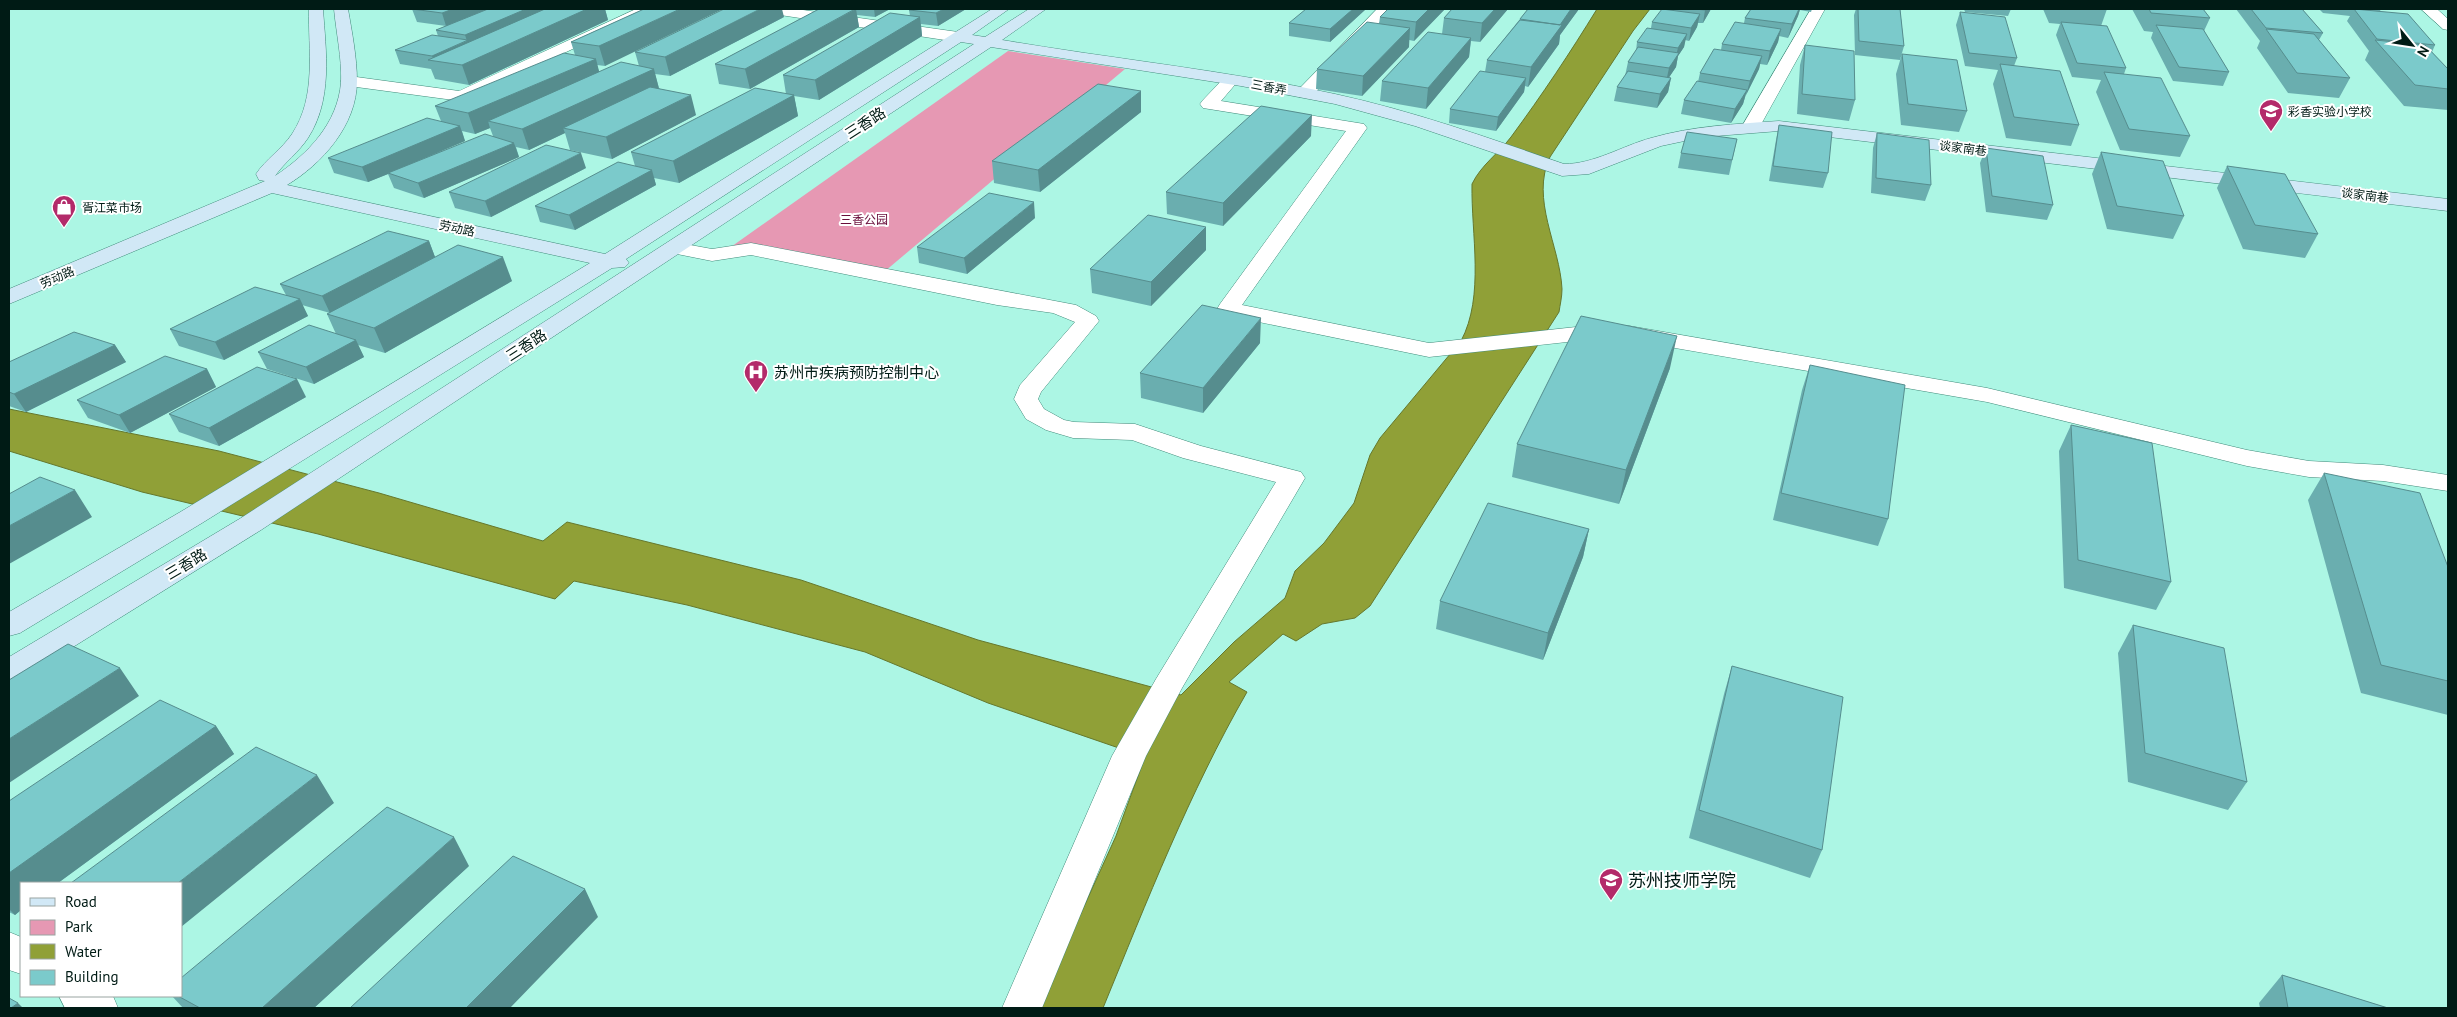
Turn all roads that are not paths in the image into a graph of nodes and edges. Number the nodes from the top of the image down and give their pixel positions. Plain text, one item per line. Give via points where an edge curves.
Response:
1 (316, 9) edge
2 (341, 9) edge
3 (647, 9) edge
4 (767, 9) edge
5 (1002, 9) edge
6 (1039, 9) edge
7 (1385, 9) edge
8 (1818, 9) edge
9 (2428, 9) edge
10 (2448, 26) edge
11 (958, 36) junction
12 (988, 42) junction
13 (1231, 80) junction
14 (349, 81) junction
15 (1305, 93) junction
16 (1750, 128) junction
17 (1567, 171) joint
18 (270, 187) junction
19 (2448, 205) edge
20 (674, 248) junction
21 (608, 261) junction
22 (644, 268) junction
23 (9, 297) edge
24 (2448, 483) edge
25 (9, 626) edge
26 (9, 672) edge
27 (9, 949) edge
28 (20, 956) edge
29 (81, 997) edge
30 (98, 1008) edge
31 (1022, 1008) edge

1 - 18 main road via 319,86 316,101 296,143 265,174
2 - 14 main road, 劳动路
3 - 14 street via 461,96
4 - 11 street
5 - 11 main road, 三香路
6 - 12 main road, 三香路
7 - 15 street
8 - 16 street
9 - 10 street
11 - 12 main road, 三香弄
11 - 21 main road, 三香路
12 - 13 main road, 三香弄
12 - 20 main road, 三香路
13 - 15 main road, 三香弄
13 - 24 street via 1210,104 1358,128 1228,309 1429,350 1576,334 1629,333 1987,395 2247,458 2309,469 2383,473
14 - 18 main road, 劳动路 via 340,116 325,141 305,163
15 - 17 main road, 三香弄 via 1412,118
16 - 17 main road, 谈家南巷 via 1703,132 1656,142 1582,170
16 - 19 main road, 谈家南巷 via 1779,126
18 - 21 main road, 劳动路
18 - 23 main road, 劳动路
20 - 22 main road, 三香路
20 - 31 street via 712,255 751,249 1081,314 1088,321 1029,390 1026,399 1035,414 1073,430 1135,432 1192,452 1292,478 1129,756
21 - 22 main road, 劳动路
21 - 25 main road, 三香路
22 - 26 main road, 三香路 via 251,524
27 - 28 street
29 - 30 street

